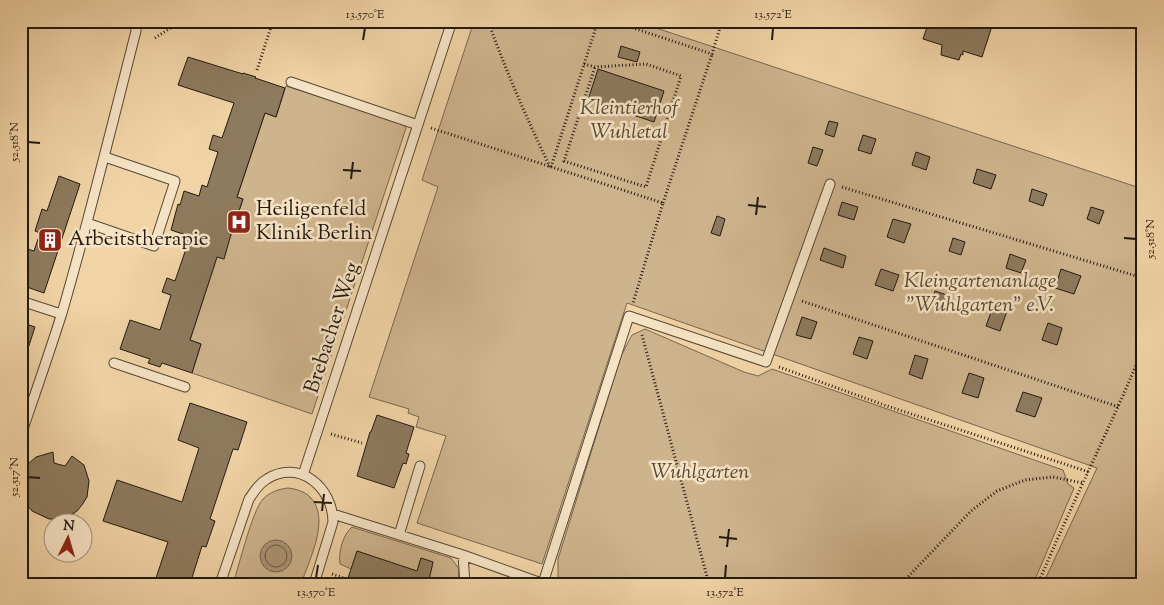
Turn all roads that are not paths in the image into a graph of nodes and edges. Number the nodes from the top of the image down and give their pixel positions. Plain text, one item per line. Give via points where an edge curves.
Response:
1 (452, 21) edge
2 (136, 26) edge
3 (292, 82) dead end
4 (418, 124) junction
5 (105, 157) junction
6 (830, 184) road end
7 (87, 223) junction
8 (21, 301) edge
9 (61, 314) junction
10 (114, 363) dead end
11 (185, 387) dead end
12 (21, 435) edge
13 (420, 466) dead end
14 (303, 475) junction
15 (333, 514) junction
16 (398, 535) junction
17 (462, 555) junction
18 (543, 583) edge
19 (220, 584) edge
20 (314, 584) edge
21 (464, 584) edge

1 - 4 lane, Brebacher Weg
2 - 5 lane
3 - 4 lane
4 - 14 lane, Brebacher Weg
5 - 7 lane
5 - 7 lane via 175,180 154,246
6 - 18 lane via 766,362 629,316
7 - 9 lane
8 - 9 lane
9 - 12 lane
10 - 11 lane
13 - 16 lane
14 - 15 lane via 319,485
14 - 19 lane via 280,474 256,488 249,499
15 - 16 lane
15 - 20 lane
16 - 17 lane
17 - 18 lane
17 - 21 lane

